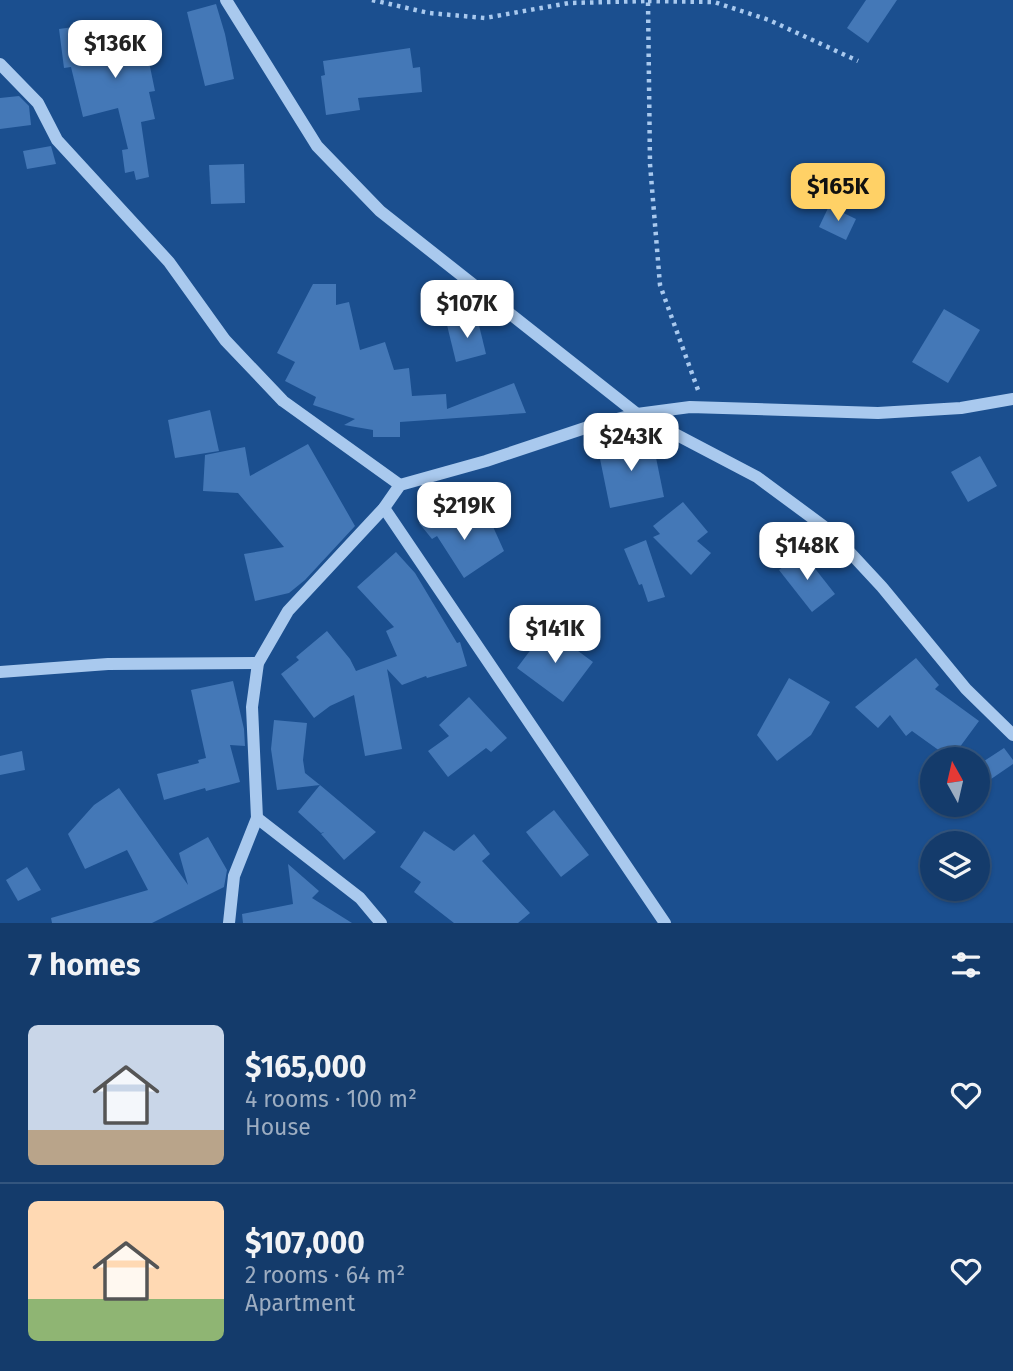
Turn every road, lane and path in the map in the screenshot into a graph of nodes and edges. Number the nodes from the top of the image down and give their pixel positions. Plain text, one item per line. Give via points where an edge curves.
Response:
1 (226, 0) edge
2 (372, 0) edge
3 (648, 1) edge
4 (858, 61) dead end
5 (0, 64) edge
6 (1013, 400) edge
7 (704, 407) junction
8 (637, 414) junction
9 (400, 485) junction
10 (384, 508) junction
11 (258, 663) junction
12 (0, 672) edge
13 (1013, 735) edge
14 (257, 818) junction
15 (229, 923) edge
16 (381, 923) edge
17 (665, 923) edge

1 - 8 street via 317,146 380,211
2 - 3 path via 429,13 485,18 569,3
3 - 4 path via 714,2 769,20
3 - 7 path via 650,164 660,285
5 - 9 street via 38,103 58,140 169,262 233,349 283,401
6 - 7 street via 878,413
7 - 8 street
8 - 9 street
8 - 13 street via 757,477 830,531 966,689
9 - 10 street
10 - 11 street via 288,611
10 - 17 street
11 - 12 street via 108,664
11 - 14 street via 252,707
14 - 15 street via 234,876
14 - 16 street via 360,898

